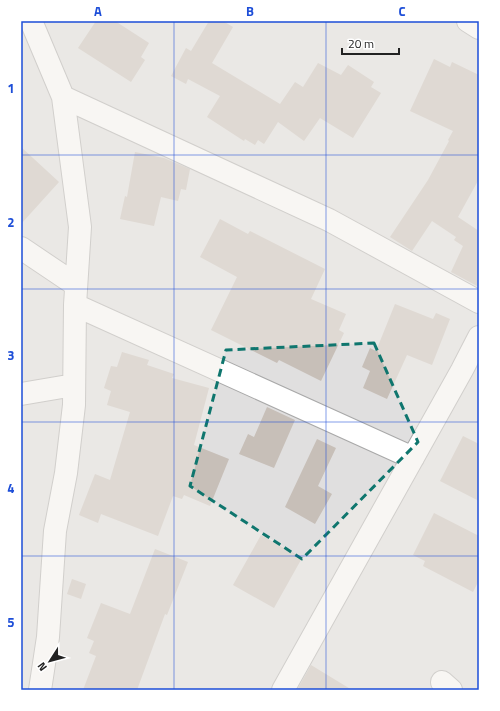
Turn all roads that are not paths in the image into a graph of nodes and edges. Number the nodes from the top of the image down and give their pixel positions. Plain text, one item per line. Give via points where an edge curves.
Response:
1 (31, 21) edge
2 (468, 21) edge
3 (479, 28) edge
4 (64, 97) junction
5 (21, 248) edge
6 (76, 295) junction
7 (479, 302) edge
8 (479, 337) edge
9 (74, 385) junction
10 (21, 394) edge
11 (413, 458) junction
12 (40, 690) edge
13 (283, 690) edge

1 - 4 street
2 - 3 street
4 - 6 street via 80,227
4 - 7 street via 329,220
5 - 6 street
6 - 9 street
6 - 11 street
8 - 11 street
9 - 10 street
9 - 12 street via 66,473 55,531 48,637
11 - 13 street

